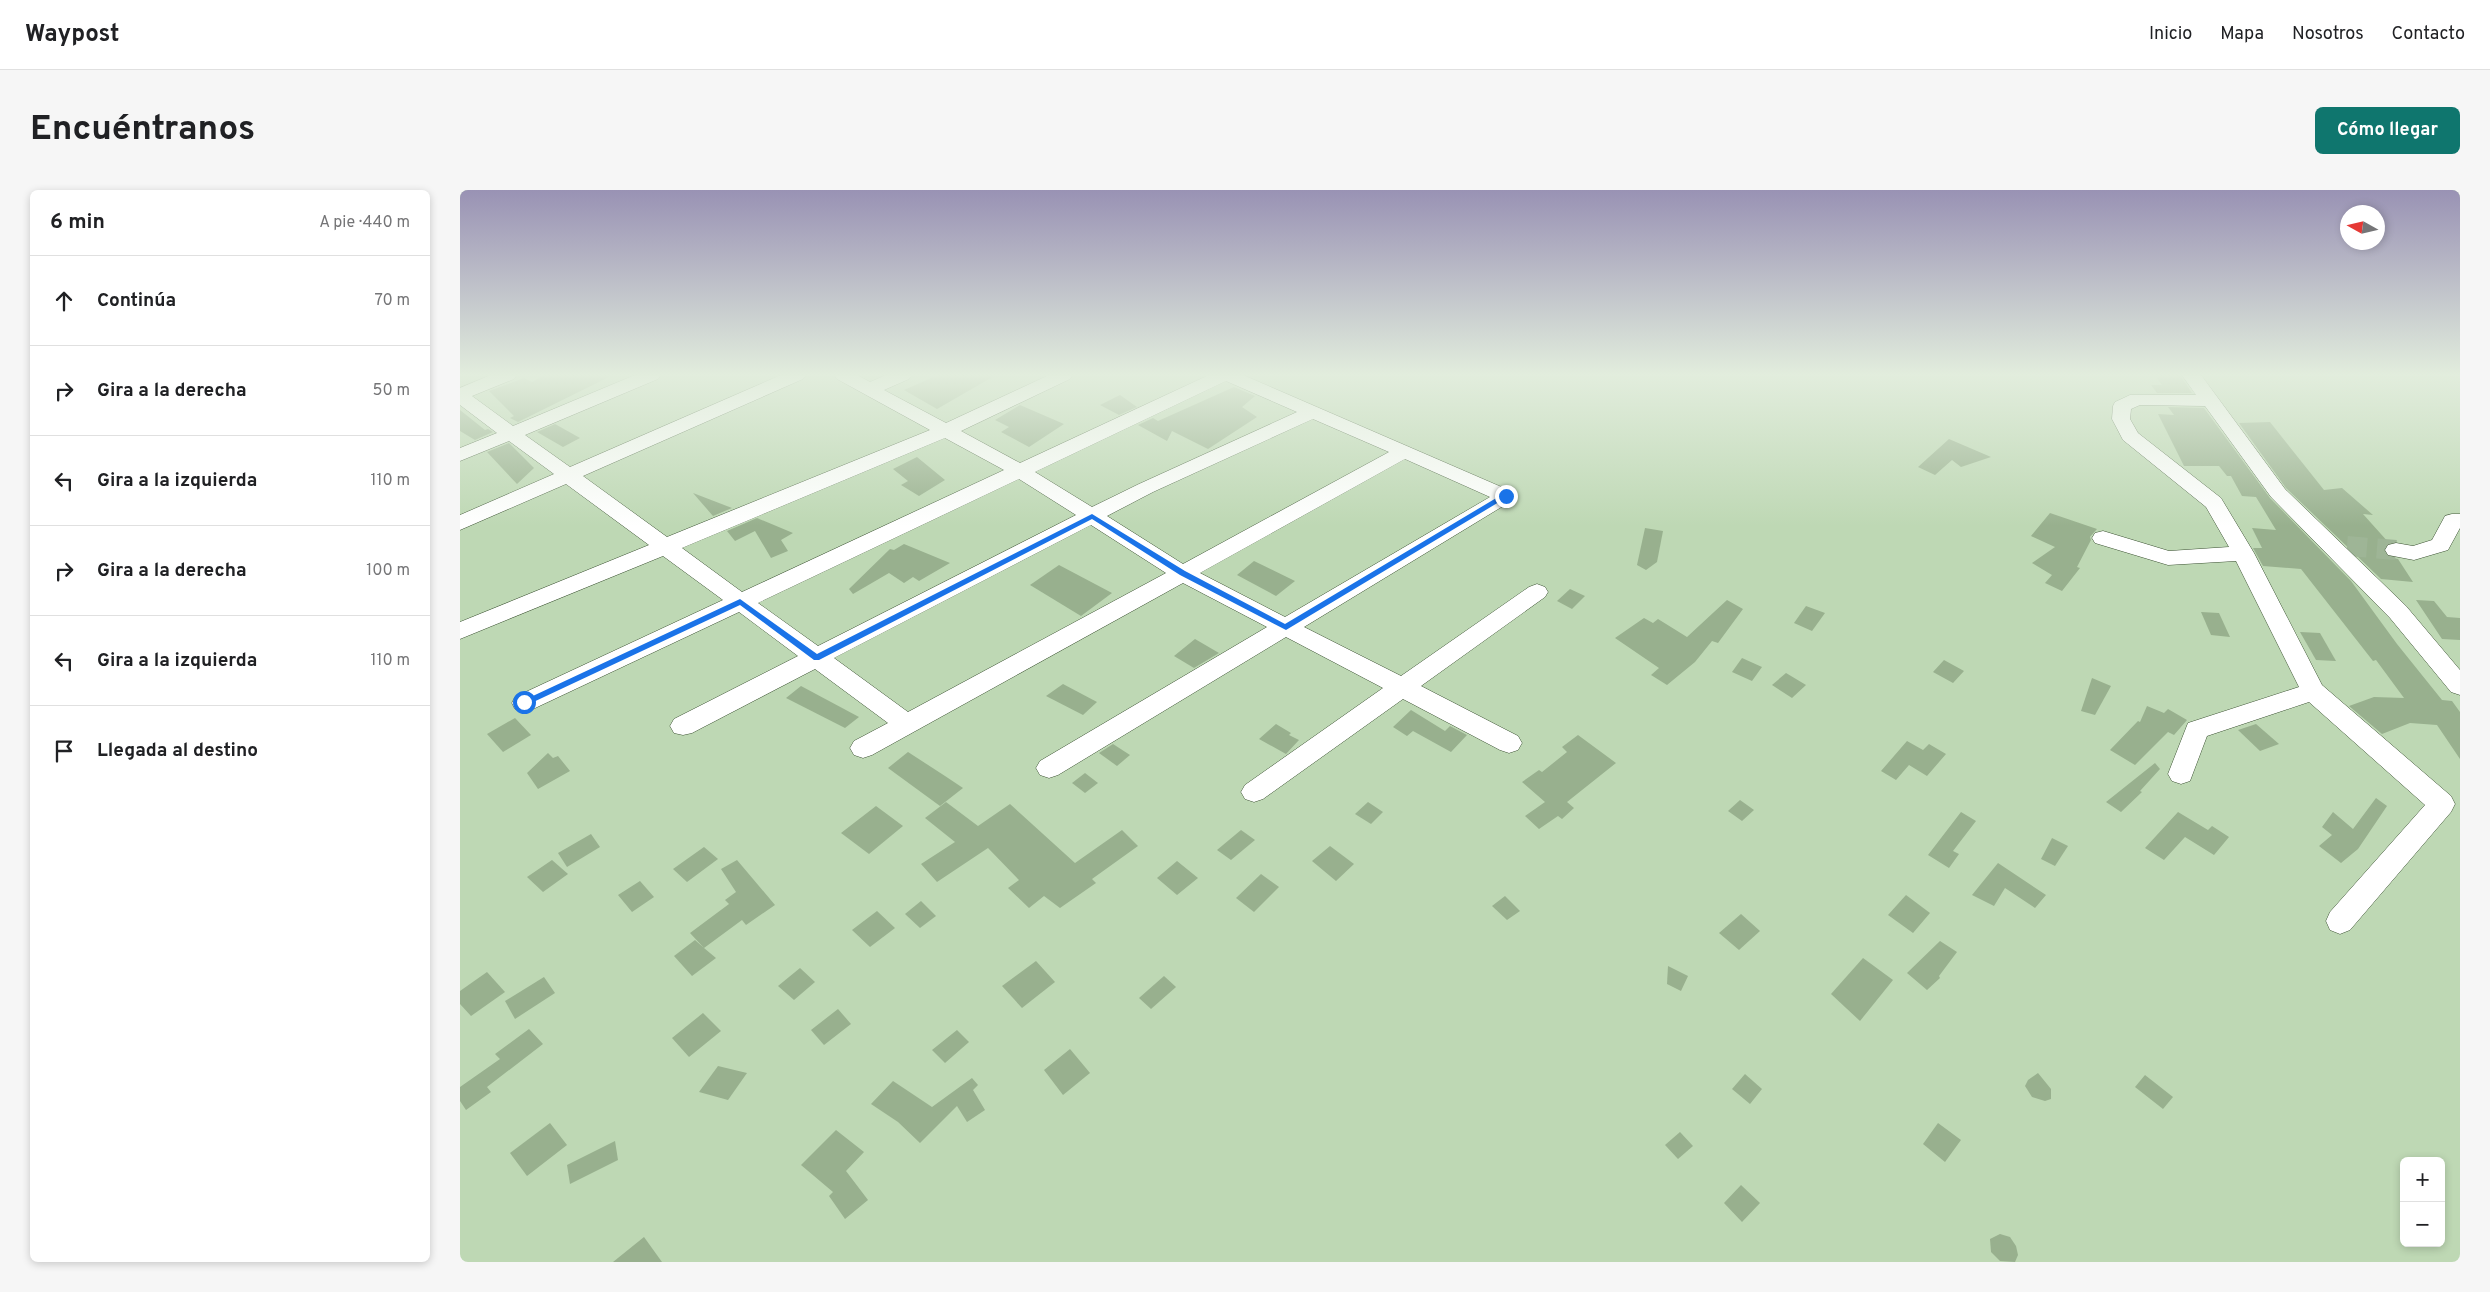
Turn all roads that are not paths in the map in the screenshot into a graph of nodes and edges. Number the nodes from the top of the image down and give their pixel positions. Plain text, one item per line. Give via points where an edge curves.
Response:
1 (500, 425) edge
2 (534, 425) edge
3 (684, 425) edge
4 (936, 425) edge
5 (957, 425) edge
6 (1120, 425) edge
7 (1284, 425) edge
8 (1343, 425) edge
9 (2125, 425) edge
10 (2228, 425) edge
11 (946, 430) junction
12 (512, 434) junction
13 (1404, 452) junction
14 (460, 455) edge
15 (1020, 471) junction
16 (569, 475) junction
17 (1092, 516) junction
18 (2460, 521) edge
19 (460, 523) edge
20 (2103, 538) dead end
21 (666, 546) junction
22 (2396, 550) tunnel mouth
23 (2243, 553) junction
24 (1182, 573) junction
25 (1537, 592) dead end
26 (740, 602) junction
27 (1286, 627) junction
28 (460, 631) edge
29 (817, 658) junction
30 (2460, 686) edge
31 (1402, 687) junction
32 (2313, 691) junction
33 (524, 702) dead end
34 (907, 724) junction
35 (683, 726) dead end
36 (1509, 743) dead end
37 (863, 748) dead end
38 (1049, 768) dead end
39 (2181, 774) dead end
40 (1254, 792) dead end
41 (2340, 921) dead end

1 - 12 street
2 - 12 street
3 - 16 street
4 - 11 street
5 - 11 street
6 - 15 street
7 - 17 street
8 - 13 street
9 - 23 street via 2130,436 2214,502
10 - 30 street via 2278,493 2338,546
11 - 15 street
11 - 21 street
12 - 14 street
12 - 16 street
13 - 24 street
13 - 27 street via 1506,496
15 - 17 street
15 - 26 street
16 - 19 street
16 - 21 street
17 - 24 street
17 - 29 street
18 - 22 street via 2452,521 2440,546 2414,553
20 - 23 street via 2168,558
21 - 26 street
21 - 28 street
23 - 32 street
24 - 27 street
24 - 34 street
25 - 31 street
26 - 29 street
26 - 33 street
27 - 31 street
27 - 38 street
29 - 34 street
29 - 35 street
31 - 36 street
31 - 40 street
32 - 39 street via 2197,730
32 - 41 street via 2442,804
34 - 37 street

